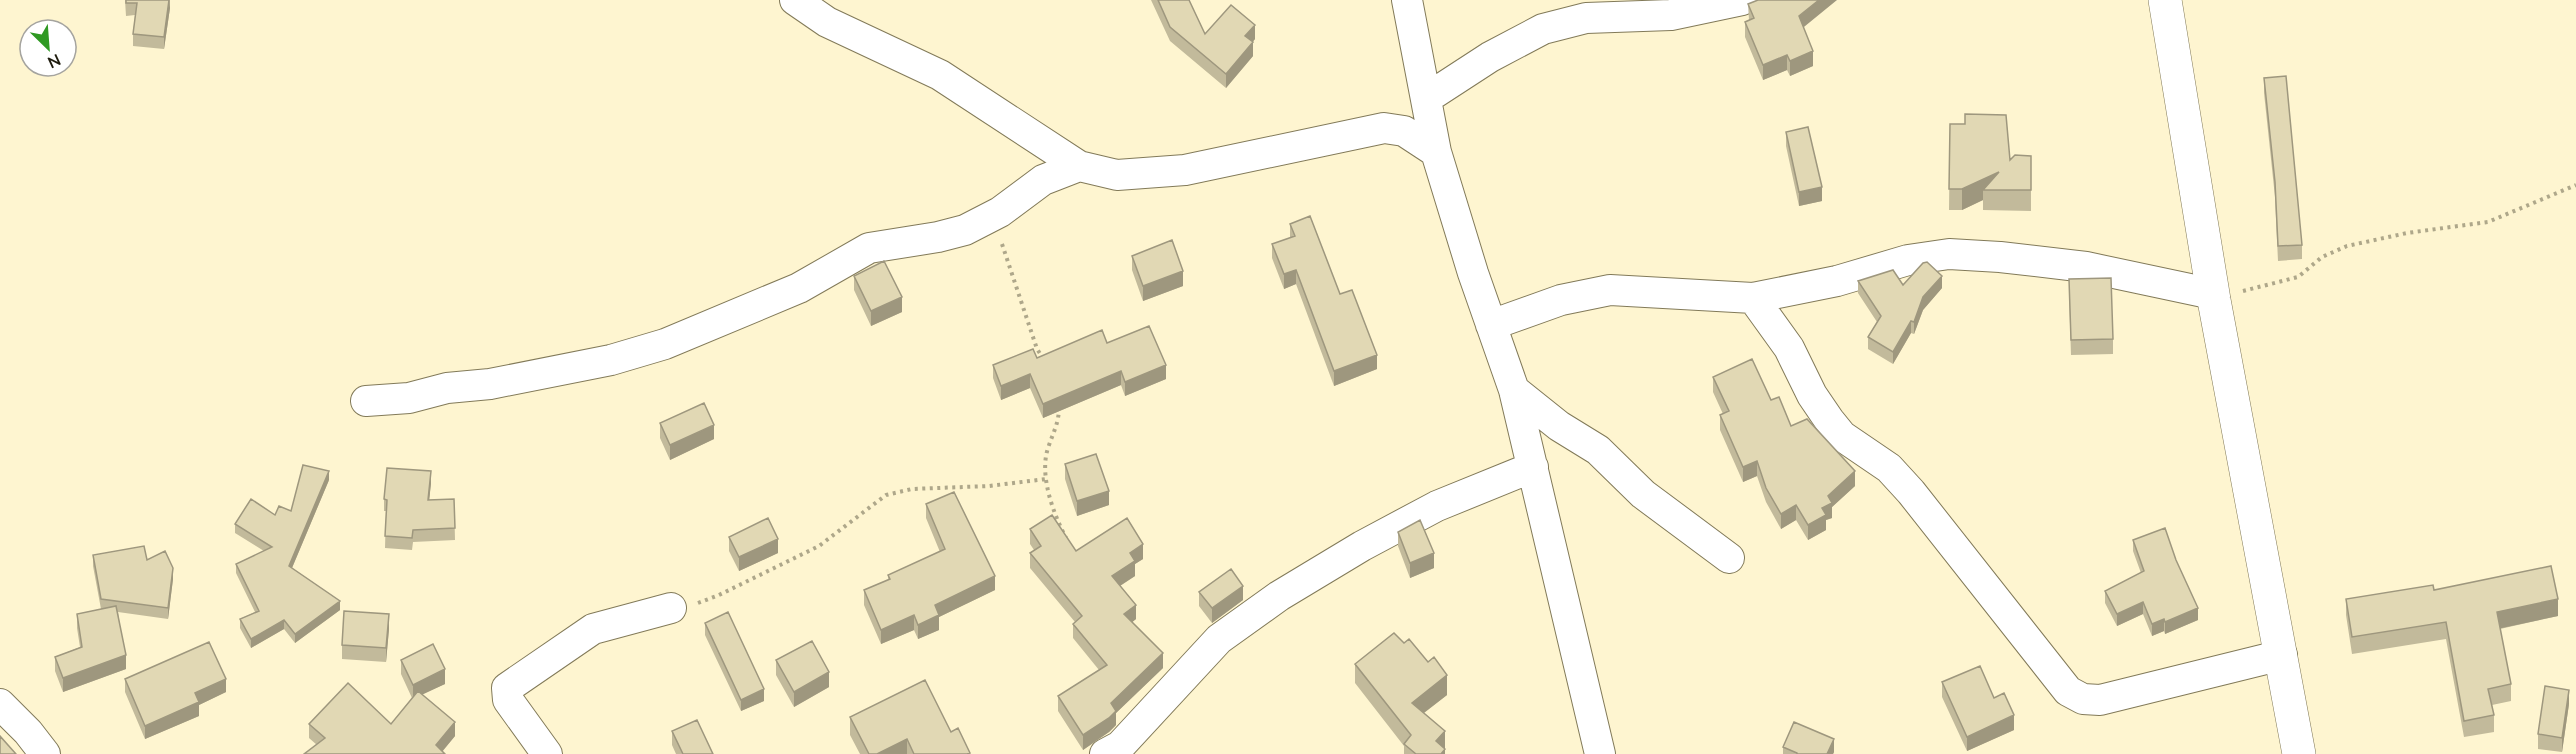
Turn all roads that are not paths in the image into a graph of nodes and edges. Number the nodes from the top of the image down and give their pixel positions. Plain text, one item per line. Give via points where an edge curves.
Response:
1 (795, 0) edge
2 (1407, 0) edge
3 (1742, 0) edge
4 (2165, 0) edge
5 (1426, 98) junction
6 (1436, 152) junction
7 (1079, 166) junction
8 (2213, 297) junction
9 (1752, 298) junction
10 (1491, 325) junction
11 (1514, 390) junction
12 (366, 401) dead end
13 (1533, 467) junction
14 (1729, 558) dead end
15 (671, 608) road end
16 (2282, 655) junction
17 (0, 704) edge
18 (45, 754) edge
19 (547, 754) edge
20 (1105, 754) edge
21 (1600, 754) edge
22 (2299, 754) edge

1 - 7 street via 827,22 940,75
2 - 5 street
3 - 5 street via 1671,15 1586,18 1543,29
4 - 8 street
5 - 6 street
6 - 7 street via 1404,131 1384,128 1185,170 1117,175
6 - 10 street
7 - 12 street via 1042,180 999,212 964,230 869,248 799,288 665,344 611,360 490,384
8 - 9 street via 2086,267 1949,254 1908,260 1837,281
8 - 16 street
9 - 10 street via 1610,290 1562,300
9 - 16 street via 1789,348 1829,420 1842,436 1889,468 1911,492 2068,691 2083,699 2100,700
10 - 11 street
11 - 13 street
11 - 14 street via 1559,426 1598,450 1643,494
13 - 20 street via 1437,506 1279,596 1219,639 1120,746
13 - 21 street
15 - 19 street via 593,629 507,688 508,700
16 - 22 street
17 - 18 street

